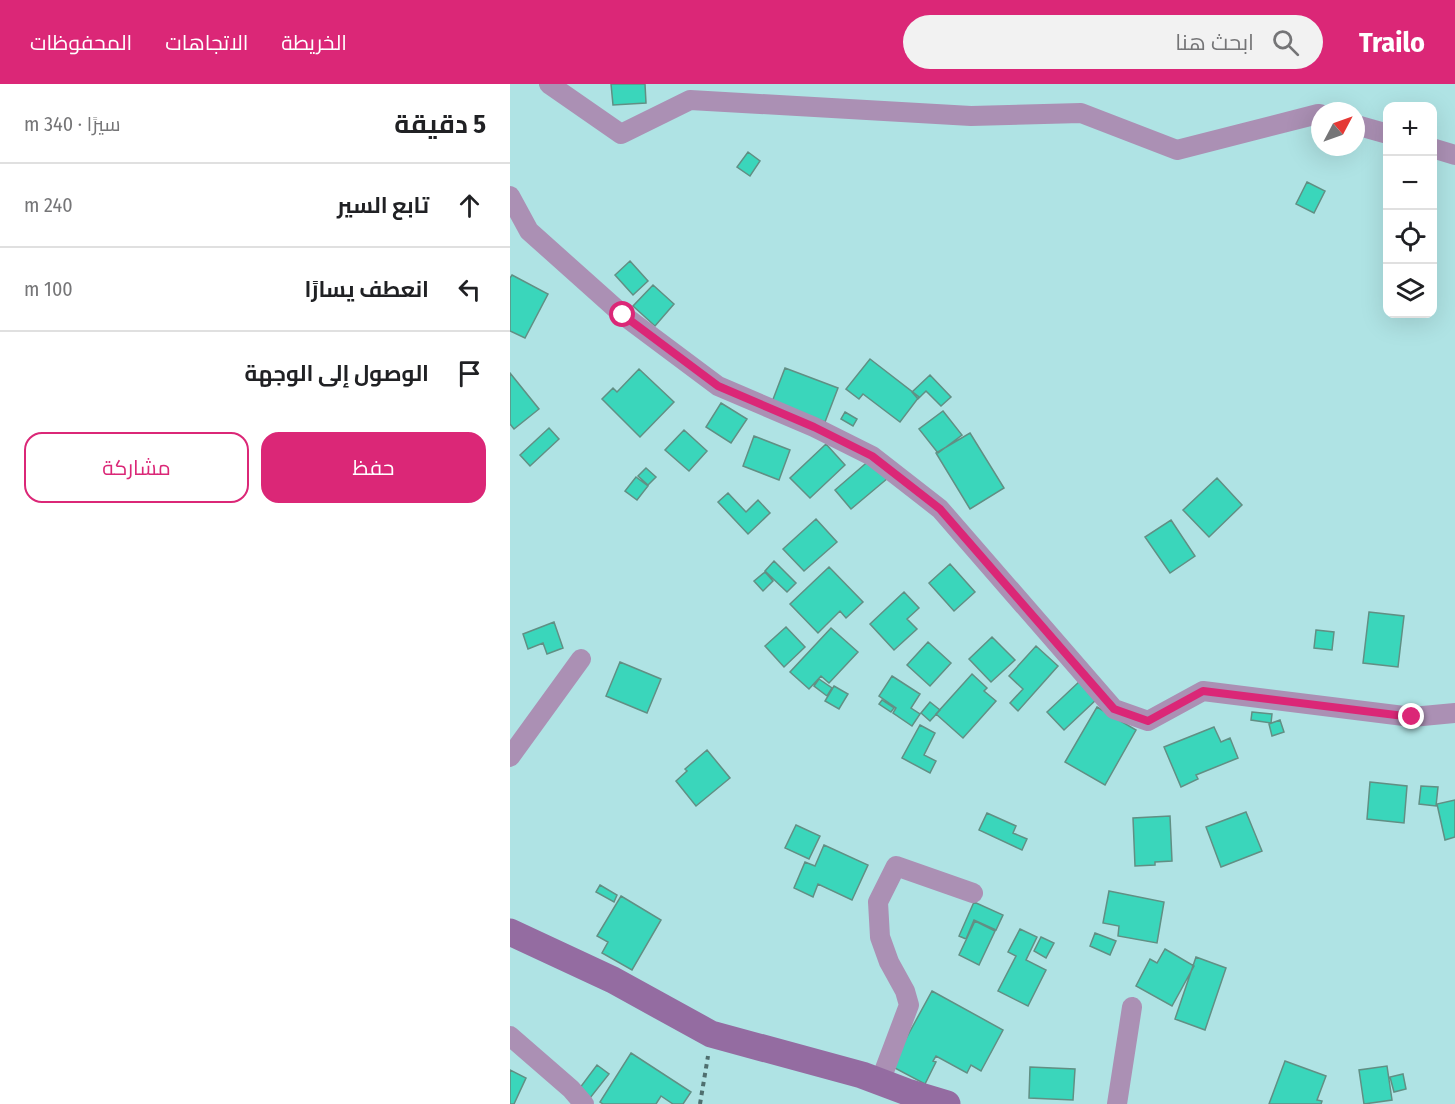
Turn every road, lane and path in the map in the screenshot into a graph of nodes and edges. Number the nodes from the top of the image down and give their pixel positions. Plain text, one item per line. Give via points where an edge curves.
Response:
1 (549, 84) edge
2 (1311, 116) edge
3 (1365, 128) edge
4 (1383, 133) edge
5 (1437, 150) edge
6 (1455, 155) edge
7 (510, 196) edge
8 (581, 659) dead end
9 (1455, 713) edge
10 (510, 757) edge
11 (973, 893) dead end
12 (510, 932) edge
13 (1132, 1007) dead end
14 (711, 1034) junction
15 (510, 1036) edge
16 (880, 1082) junction
17 (584, 1104) edge
18 (700, 1104) edge
19 (947, 1104) edge
20 (1117, 1104) edge

1 - 2 street via 621,134 690,100 971,116 1081,113 1177,150
3 - 4 street
5 - 6 street
7 - 9 street via 529,231 623,315 718,386 872,456 940,509 1114,709 1148,721 1203,691 1412,717
8 - 10 street
11 - 16 street via 896,866 878,902 880,937 909,1005
12 - 14 main road via 613,980
13 - 20 street
14 - 16 main road
14 - 18 path
15 - 17 street
16 - 19 main road

